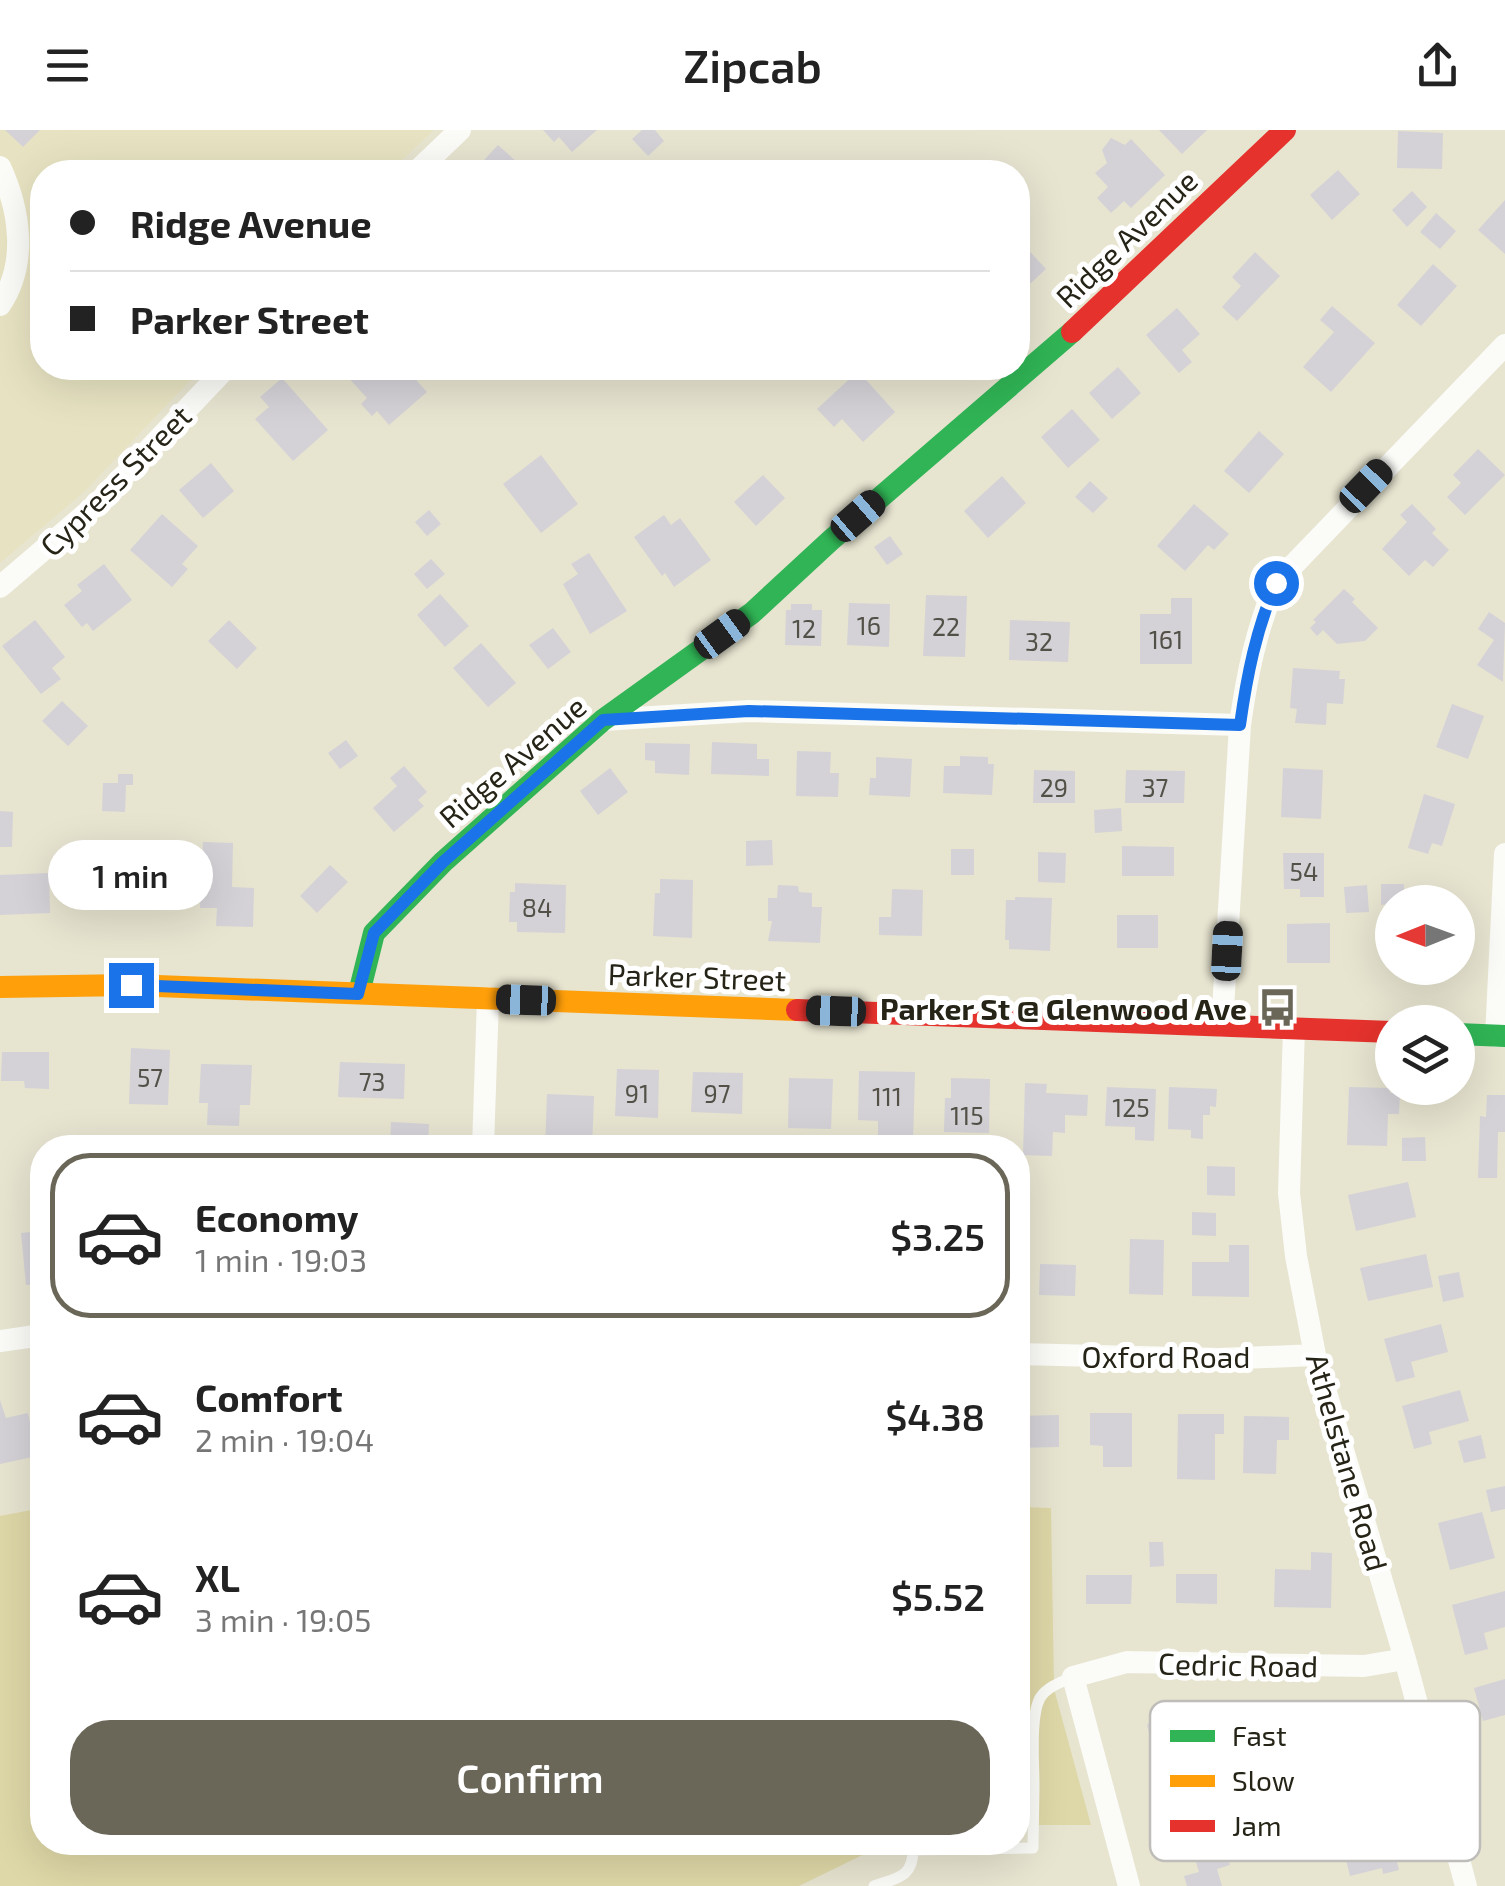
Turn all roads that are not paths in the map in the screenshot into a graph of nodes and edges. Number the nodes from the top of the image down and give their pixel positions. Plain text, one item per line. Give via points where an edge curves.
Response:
1 (460, 130) edge
2 (1285, 130) edge
3 (429, 160) edge
4 (0, 167) edge
5 (0, 305) edge
6 (1505, 346) edge
7 (1030, 371) edge
8 (215, 380) edge
9 (1019, 380) edge
10 (0, 587) edge
11 (603, 720) junction
12 (1240, 725) junction
13 (1505, 854) edge
14 (0, 987) edge
15 (358, 994) junction
16 (488, 998) junction
17 (1222, 1026) junction
18 (1294, 1028) junction
19 (1375, 1031) edge
20 (1475, 1035) edge
21 (1500, 1036) edge
22 (483, 1135) edge
23 (30, 1336) edge
24 (0, 1340) edge
25 (1030, 1354) edge
26 (1316, 1355) junction
27 (1405, 1659) junction
28 (1073, 1677) junction
29 (1416, 1701) edge
30 (1030, 1786) edge
31 (1034, 1786) junction
32 (1030, 1848) edge
33 (913, 1855) edge
34 (1459, 1861) edge
35 (874, 1886) edge
36 (1129, 1886) edge
37 (1466, 1886) edge

1 - 3 street
2 - 7 main road, Ridge Avenue
4 - 5 street via 18,237 14,281
6 - 12 street via 1276,583 1249,661
8 - 10 street, Cypress Street via 96,506
9 - 11 main road, Ridge Avenue via 752,613
11 - 12 street via 749,711
11 - 15 main road, Ridge Avenue via 374,933
12 - 17 street
13 - 21 street
14 - 15 main road, Parker Street
15 - 16 main road, Parker Street
16 - 17 main road, Parker Street
16 - 22 street
17 - 18 main road, Parker Street
18 - 19 main road, Parker Street
18 - 26 street, Athelstane Road via 1289,1192
20 - 21 main road
23 - 24 street
25 - 26 street, Oxford Road
26 - 27 street, Athelstane Road
27 - 28 street, Cedric Road via 1364,1666 1127,1662
27 - 29 street, Athelstane Road
28 - 31 lane via 1050,1688 1037,1707
28 - 36 street
30 - 31 lane
31 - 32 lane
33 - 35 lane via 907,1874
34 - 37 street, Athelstane Road

